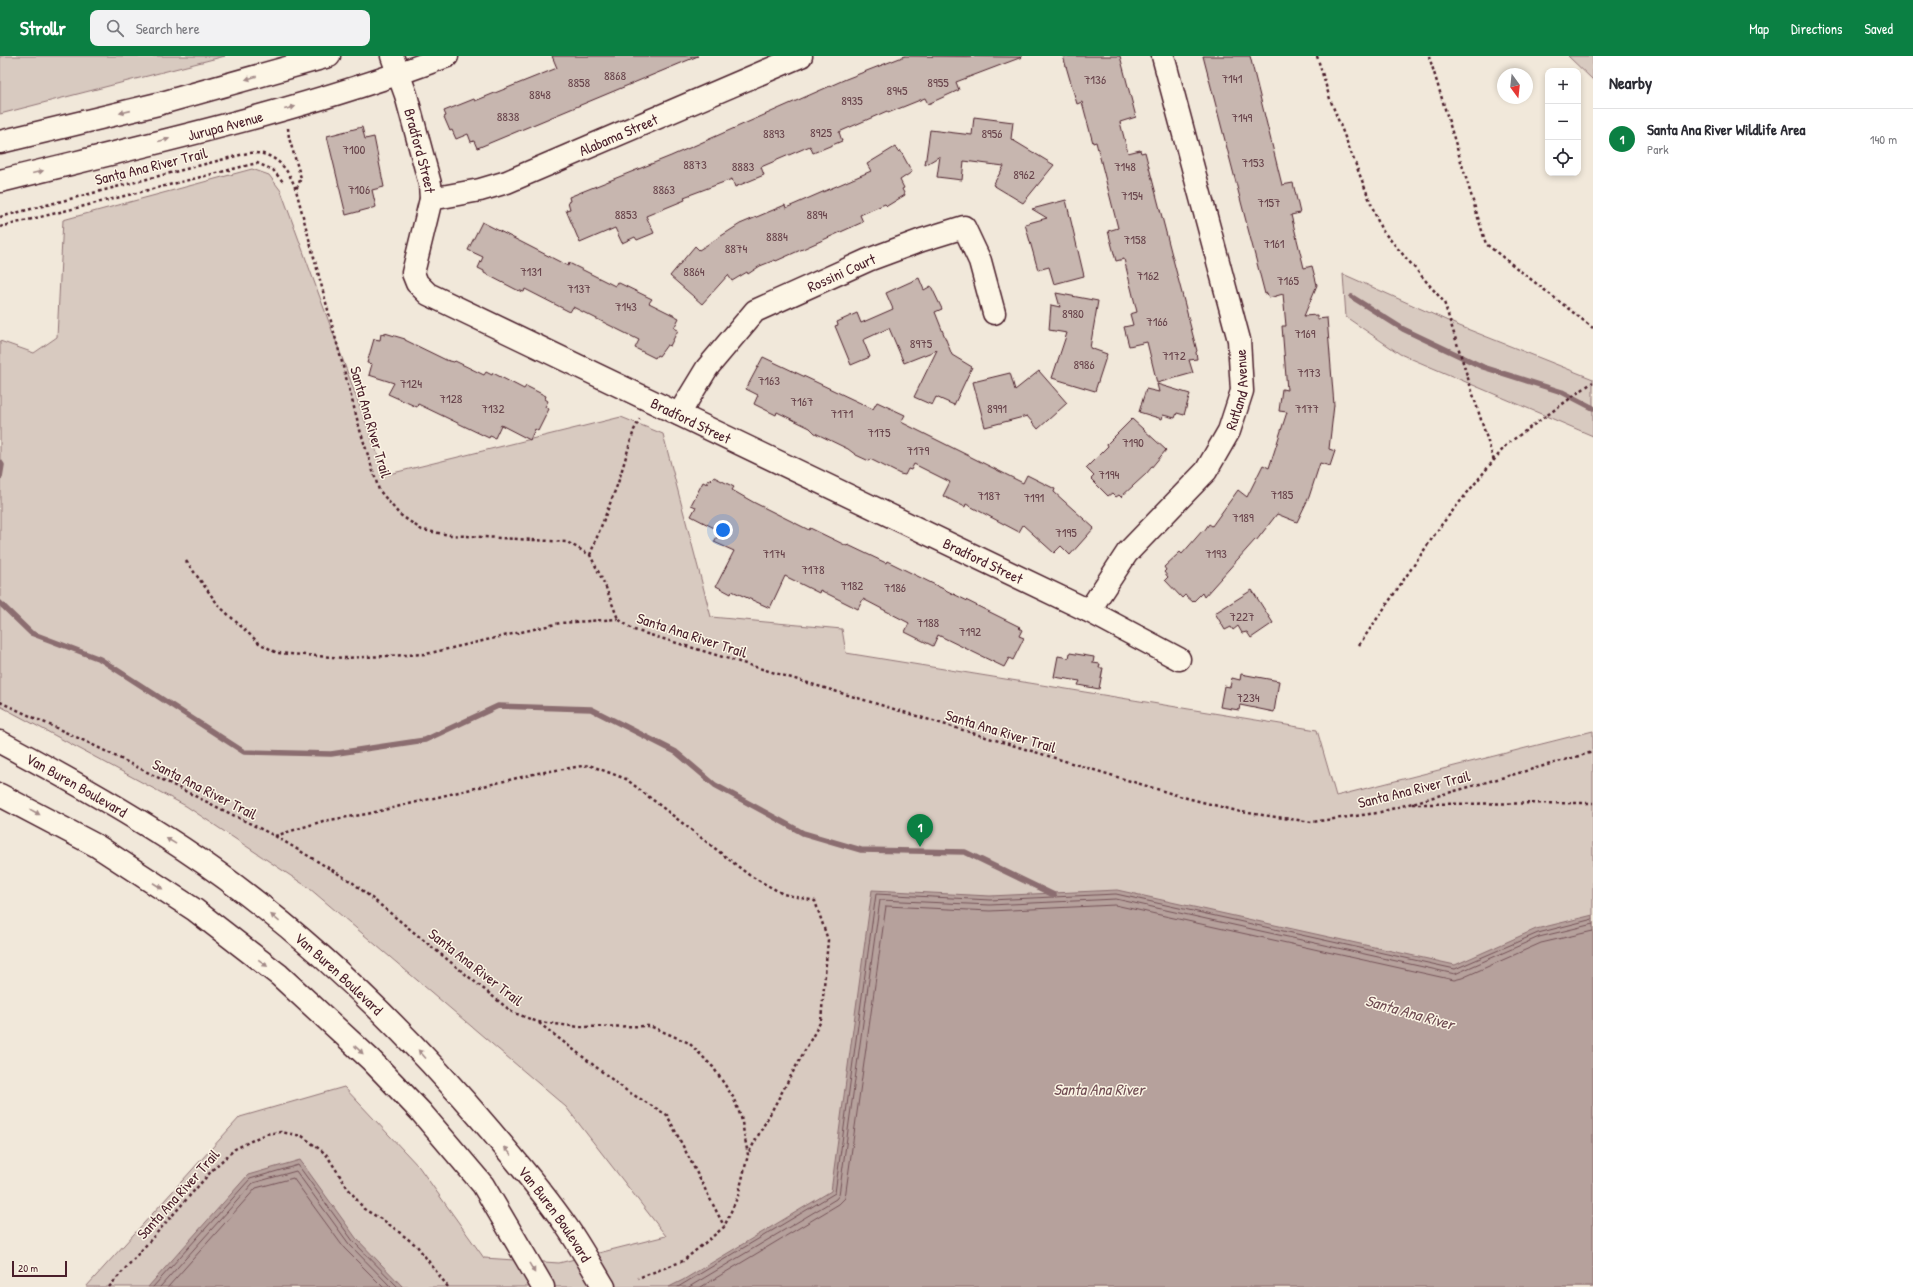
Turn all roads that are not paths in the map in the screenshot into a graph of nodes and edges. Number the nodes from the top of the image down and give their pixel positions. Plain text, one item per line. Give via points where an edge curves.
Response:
1 (329, 56) edge
2 (446, 56) edge
3 (801, 56) edge
4 (1164, 56) edge
5 (395, 65) edge
6 (0, 142) edge
7 (0, 181) edge
8 (431, 198) junction
9 (994, 313) dead end
10 (680, 414) junction
11 (1089, 611) junction
12 (1179, 659) dead end
13 (0, 742) edge
14 (0, 795) edge
15 (543, 1287) edge
16 (604, 1287) edge

1 -> 6 street via 158,104
2 - 5 street, Jurupa Avenue
3 - 8 street, Alabama Street via 507,182 480,190
4 - 11 street, Rutland Avenue via 1238,340 1242,391 1229,431 1206,471 1127,553
7 -> 5 street, Jurupa Avenue via 288,109
5 - 8 street, Bradford Street via 430,184
8 - 10 street, Bradford Street via 413,273 417,283 428,294
9 - 10 street, Rossini Court via 980,261 964,227 922,240 868,260 755,311 707,368
10 - 11 street, Bradford Street
11 - 12 street, Bradford Street
16 -> 13 street, Van Buren Boulevard via 567,1226 525,1171 407,1038 346,978 261,906 183,849 86,788
14 -> 15 street via 97,846 196,910 279,975 371,1060 421,1112 483,1185

